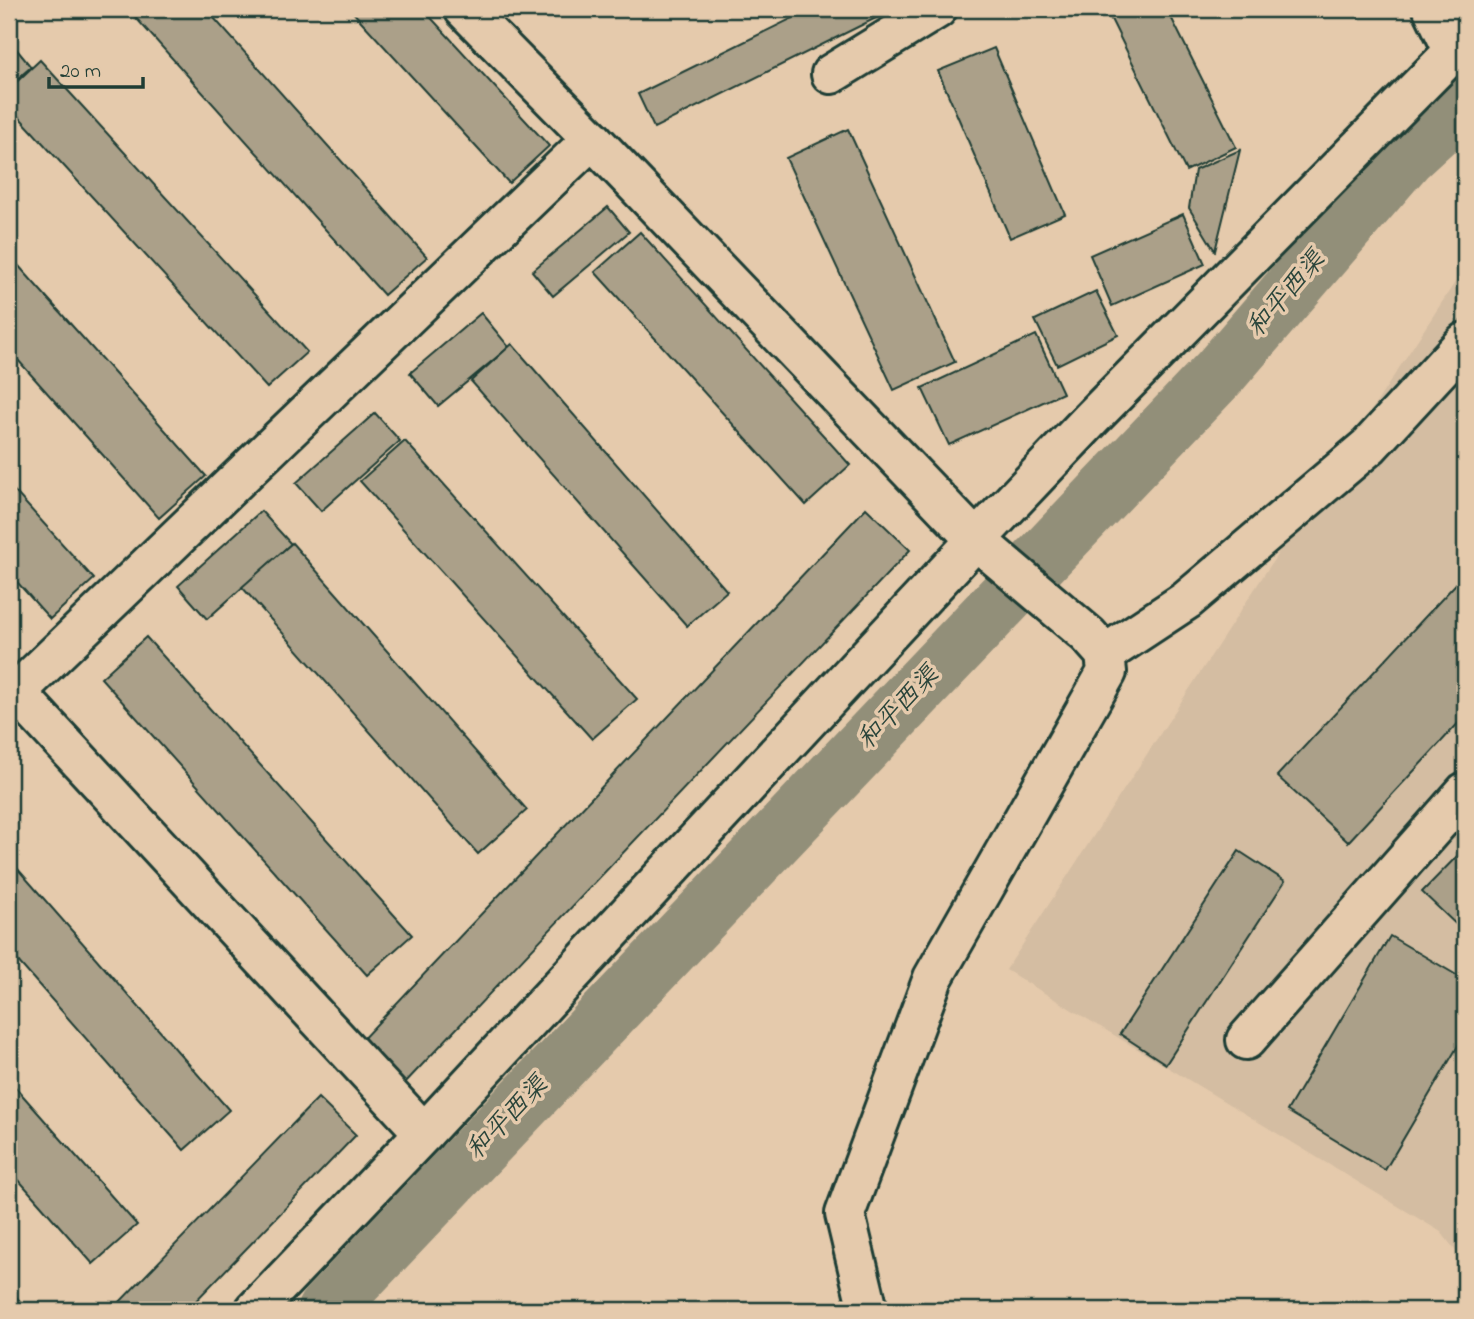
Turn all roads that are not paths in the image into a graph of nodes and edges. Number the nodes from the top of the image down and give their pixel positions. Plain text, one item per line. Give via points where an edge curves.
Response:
1 (464, 9) edge
2 (937, 9) edge
3 (1433, 9) edge
4 (1460, 46) edge
5 (831, 74) dead end
6 (592, 139) junction
7 (1465, 342) edge
8 (976, 541) junction
9 (1097, 645) junction
10 (12, 695) edge
11 (1465, 792) edge
12 (1246, 1040) dead end
13 (424, 1133) junction
14 (255, 1310) edge
15 (868, 1310) edge

1 - 6 street
2 - 5 street
3 - 4 street
4 - 8 street
6 - 8 street
6 - 10 street
7 - 9 street via 1369,446 1187,600
8 - 9 street
8 - 13 street
9 - 15 street via 1107,672 933,978 845,1214
10 - 13 street
11 - 12 street
13 - 14 street

